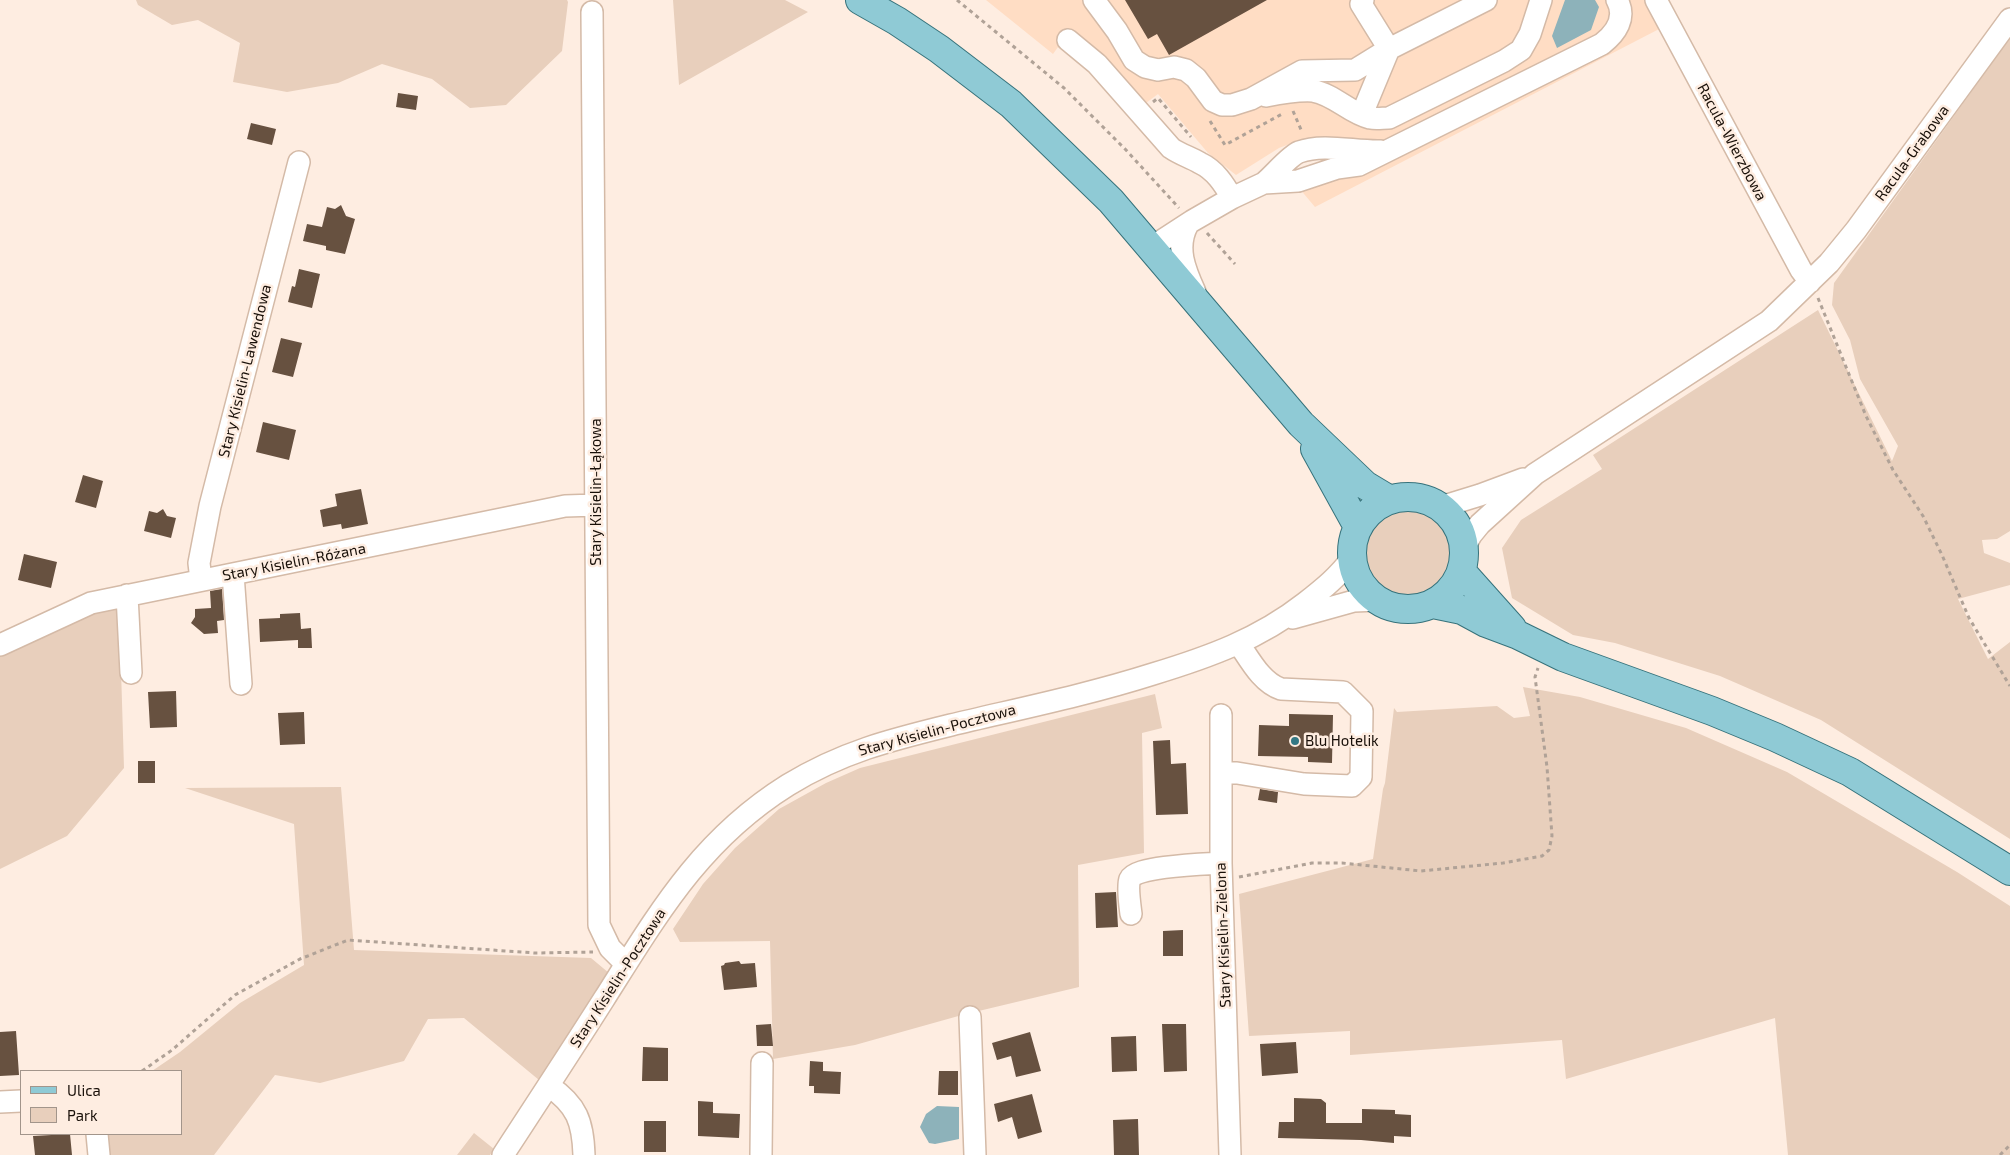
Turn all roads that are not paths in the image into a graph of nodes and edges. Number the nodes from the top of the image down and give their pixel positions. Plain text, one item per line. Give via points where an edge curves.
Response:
1 (860, 0) edge
2 (1094, 0) edge
3 (1363, 0) edge
4 (1486, 0) edge
5 (1542, 0) edge
6 (1617, 0) edge
7 (1656, 0) edge
8 (592, 12) dead end
9 (2010, 19) edge
10 (1068, 40) dead end
11 (1389, 49) junction
12 (1251, 99) junction
13 (1362, 114) junction
14 (1389, 150) junction
15 (299, 162) dead end
16 (1264, 184) junction
17 (1232, 198) junction
18 (1192, 221) junction
19 (1152, 248) junction
20 (1810, 282) junction
21 (1201, 306) junction
22 (1301, 424) junction
23 (1534, 474) junction
24 (1390, 500) junction
25 (596, 505) junction
26 (1441, 507) junction
27 (1357, 525) junction
28 (1352, 558) junction
29 (1463, 560) junction
30 (233, 574) junction
31 (201, 580) junction
32 (127, 595) junction
33 (1378, 600) junction
34 (1433, 604) junction
35 (1281, 622) junction
36 (1518, 635) junction
37 (1239, 644) junction
38 (0, 645) edge
39 (131, 673) dead end
40 (241, 684) dead end
41 (1221, 715) dead end
42 (1221, 773) junction
43 (1221, 871) junction
44 (2010, 871) edge
45 (1130, 914) dead end
46 (626, 964) junction
47 (970, 1017) dead end
48 (762, 1063) dead end
49 (549, 1086) junction
50 (20, 1100) edge
51 (0, 1102) edge
52 (97, 1135) edge
53 (99, 1155) edge
54 (502, 1155) edge
55 (584, 1155) edge
56 (761, 1155) edge
57 (975, 1155) edge
58 (1230, 1155) edge

1 - 19 main road via 939,49 1011,104 1111,201
2 - 12 street via 1134,60 1145,67 1186,70 1213,101 1222,105
3 - 11 street via 1361,4
4 - 11 street
5 - 13 street via 1521,50 1504,61 1389,118 1370,118
6 - 14 street via 1620,22 1614,35 1602,44
7 - 20 street, Racula-Wierzbowa
8 - 25 street, Stary Kisielin-Łąkowa
9 - 20 street, Racula-Grabowa via 1856,230
10 - 17 street via 1096,64 1171,148 1214,172
11 - 12 street via 1355,70 1302,71
11 - 13 street
12 - 13 street via 1286,92 1314,92
14 - 16 street via 1359,165 1337,168 1298,181
14 - 16 street via 1363,152 1321,148 1298,152
15 - 31 street, Stary Kisielin-Lawendowa via 210,506 199,563
16 - 17 street
17 - 18 street
18 - 19 street
18 - 21 street via 1181,242 1181,253
19 - 21 main road
20 - 23 street, Racula-Grabowa via 1769,321
21 - 22 main road
22 - 24 main road via 1365,485
22 - 27 main road
23 - 26 street
23 - 29 street via 1480,524 1471,535
24 - 26 main road via 1419,498
24 - 27 main road via 1376,506
25 - 30 street, Stary Kisielin-Różana via 565,506
25 - 46 street, Stary Kisielin-Łąkowa via 599,925 610,948
26 - 29 main road via 1456,523 1463,537
27 - 28 main road
28 - 33 main road via 1355,573 1365,589
28 - 35 street, Stary Kisielin-Pocztowa via 1332,582
29 - 34 main road via 1453,589
29 - 36 main road
30 - 31 street, Stary Kisielin-Różana
30 - 40 street
31 - 32 street, Stary Kisielin-Różana
32 - 38 street, Stary Kisielin-Różana via 78,608
32 - 39 street
33 - 34 main road via 1404,609
33 - 35 street, Stary Kisielin-Pocztowa via 1354,601
34 - 36 main road via 1462,610
35 - 37 street, Stary Kisielin-Pocztowa
36 - 44 main road via 1545,649 1776,737 1842,768
37 - 42 street via 1273,686 1343,692 1362,711 1362,777 1352,786 1304,784
37 - 46 street, Stary Kisielin-Pocztowa via 1119,685 880,742 816,769 758,805 722,835 680,884
41 - 42 street, Stary Kisielin-Zielona
42 - 43 street, Stary Kisielin-Zielona
43 - 45 street via 1150,870 1134,874 1130,880
43 - 58 street, Stary Kisielin-Zielona
46 - 49 street, Stary Kisielin-Pocztowa
47 - 57 street
48 - 56 street
49 - 54 street, Stary Kisielin-Pocztowa
49 - 55 street via 572,1106 580,1121
50 - 51 street
52 - 53 street

